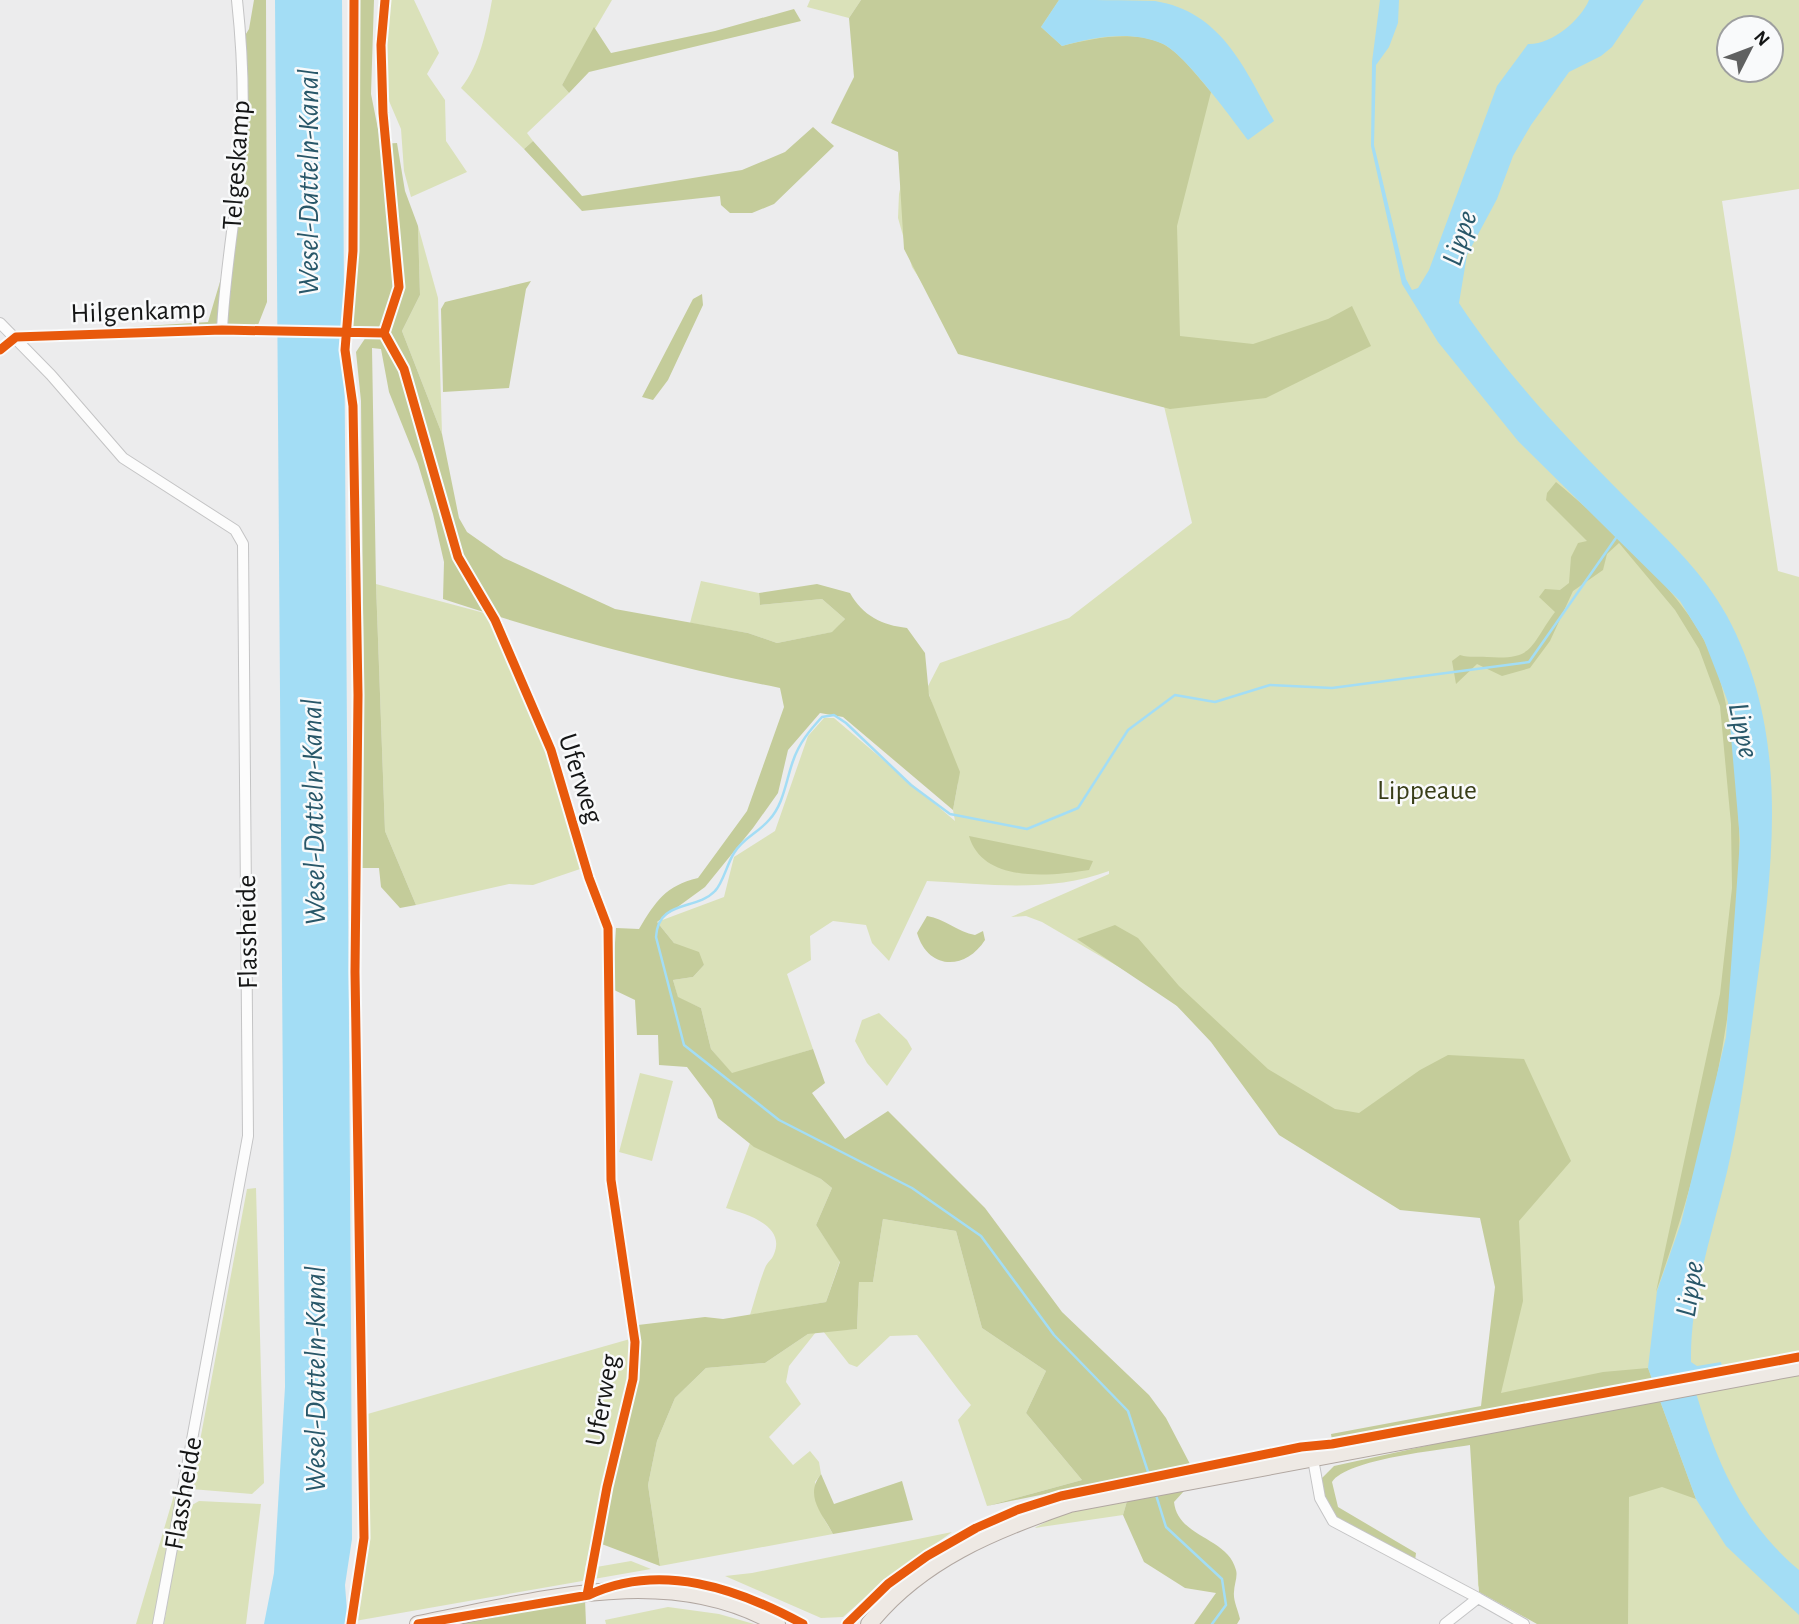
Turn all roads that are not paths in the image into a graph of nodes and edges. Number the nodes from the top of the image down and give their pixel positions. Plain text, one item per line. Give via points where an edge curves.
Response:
1 (237, 0) edge
2 (385, 0) edge
3 (0, 324) edge
4 (222, 330) junction
5 (384, 333) junction
6 (16, 337) junction
7 (0, 350) edge
8 (1799, 1367) edge
9 (1313, 1459) junction
10 (587, 1595) junction
11 (1478, 1598) junction
12 (158, 1624) edge
13 (418, 1624) edge
14 (777, 1624) edge
15 (869, 1624) edge
16 (1445, 1624) edge
17 (1524, 1624) edge

1 - 4 street, Telgeskamp via 242,139
2 - 5 street via 383,113 399,287
3 - 6 street
4 - 5 street, Hilgenkamp
4 - 6 street, Hilgenkamp
5 - 10 street, Uferweg via 404,369 458,557 495,620 551,750 608,928 611,1180 635,1342 634,1367
6 - 7 street
6 - 12 street, Flassheide via 123,458 235,530 243,544 248,1136
8 - 9 main road
9 - 11 street via 1320,1498 1333,1521
9 - 15 main road via 1092,1498 1022,1520 951,1554 896,1595
10 - 13 main road
10 - 14 main road via 646,1589 697,1593 755,1611
11 - 16 street
11 - 17 street

